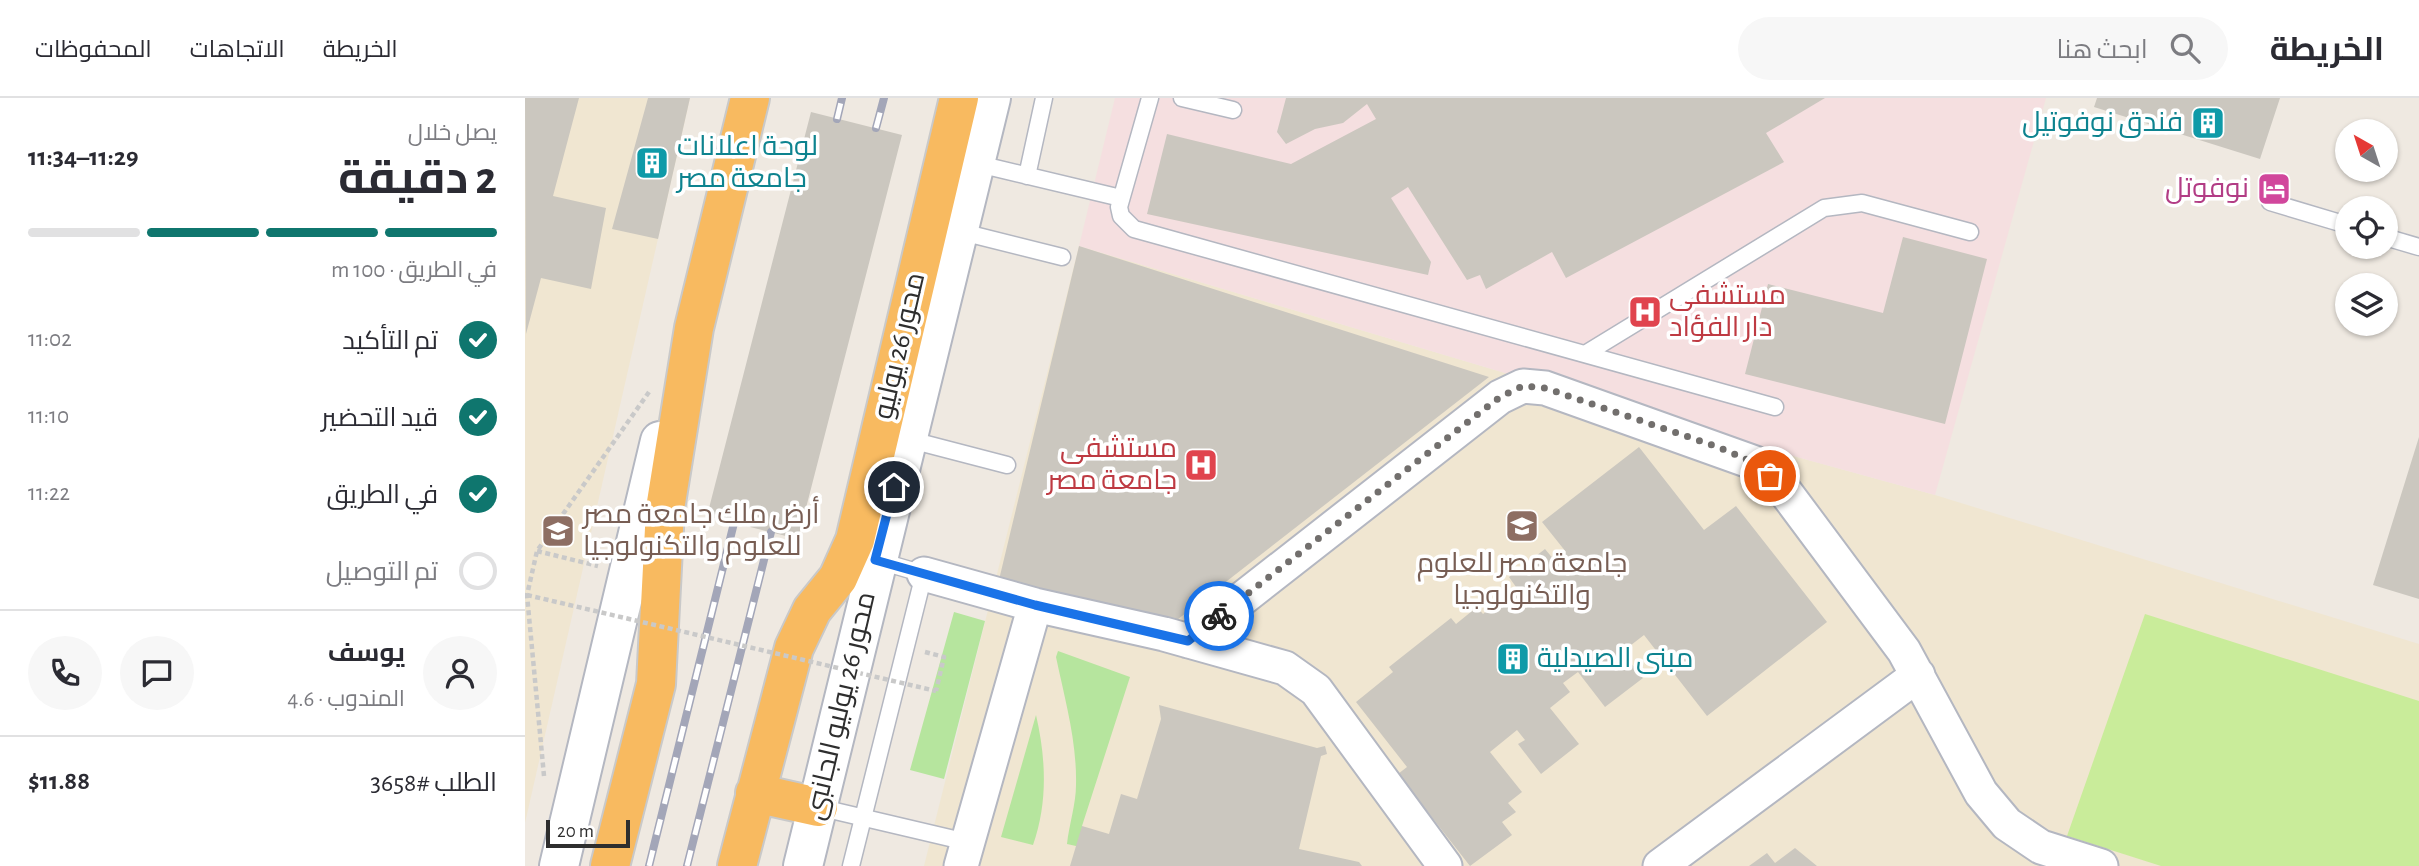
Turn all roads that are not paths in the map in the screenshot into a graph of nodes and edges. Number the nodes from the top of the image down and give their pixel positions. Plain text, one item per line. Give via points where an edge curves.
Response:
1 (750, 98) edge
2 (959, 98) edge
3 (991, 98) edge
4 (1044, 98) edge
5 (1150, 98) edge
6 (1182, 98) edge
7 (1233, 110) dead end
8 (959, 160) junction
9 (1027, 176) junction
10 (1121, 198) junction
11 (2270, 202) dead end
12 (2335, 222) edge
13 (943, 227) junction
14 (1970, 232) dead end
15 (2398, 241) edge
16 (2419, 247) edge
17 (1062, 257) dead end
18 (694, 328) junction
19 (1585, 354) junction
20 (1775, 407) dead end
21 (907, 439) junction
22 (1006, 465) dead end
23 (875, 560) junction
24 (924, 575) junction
25 (1035, 605) junction
26 (1188, 641) junction
27 (1918, 674) junction
28 (755, 793) junction
29 (818, 807) junction
30 (863, 817) junction
31 (964, 854) edge
32 (559, 866) edge
33 (610, 866) edge
34 (737, 866) edge
35 (803, 866) edge
36 (851, 866) edge
37 (1445, 866) edge
38 (1660, 866) edge
39 (2101, 866) edge

1 - 18 highway
2 - 8 highway, محور 26 يوليو
3 - 8 main road
4 - 9 lane
5 - 10 lane
6 - 7 lane
8 - 9 lane
8 - 13 highway, محور 26 يوليو
9 - 10 lane
10 - 19 lane via 1121,216 1144,233
11 - 12 lane
13 - 17 lane
13 - 21 main road, محور 26 يوليو الجانبى
13 - 28 highway, محور 26 يوليو via 855,540 838,578 812,610 794,648
14 - 19 lane via 1862,203 1824,208
15 - 16 lane
18 - 32 main road via 674,388
18 - 33 highway via 665,509 656,684
19 - 20 lane
21 - 22 lane
21 - 23 main road, محور 26 يوليو الجانبى
23 - 24 lane
23 - 29 main road, محور 26 يوليو الجانبى
24 - 25 street
24 - 30 lane
25 - 26 street
25 - 31 street
26 - 27 street via 1402,471 1500,397 1523,386 1545,388 1755,463 1784,490
26 - 37 street via 1285,668 1316,690
27 - 38 street
27 - 39 street via 1981,793 2007,824 2041,847
28 - 29 highway
28 - 34 highway, محور 26 يوليو
29 - 30 lane
29 - 35 main road, محور 26 يوليو الجانبى
30 - 31 lane
30 - 36 lane

